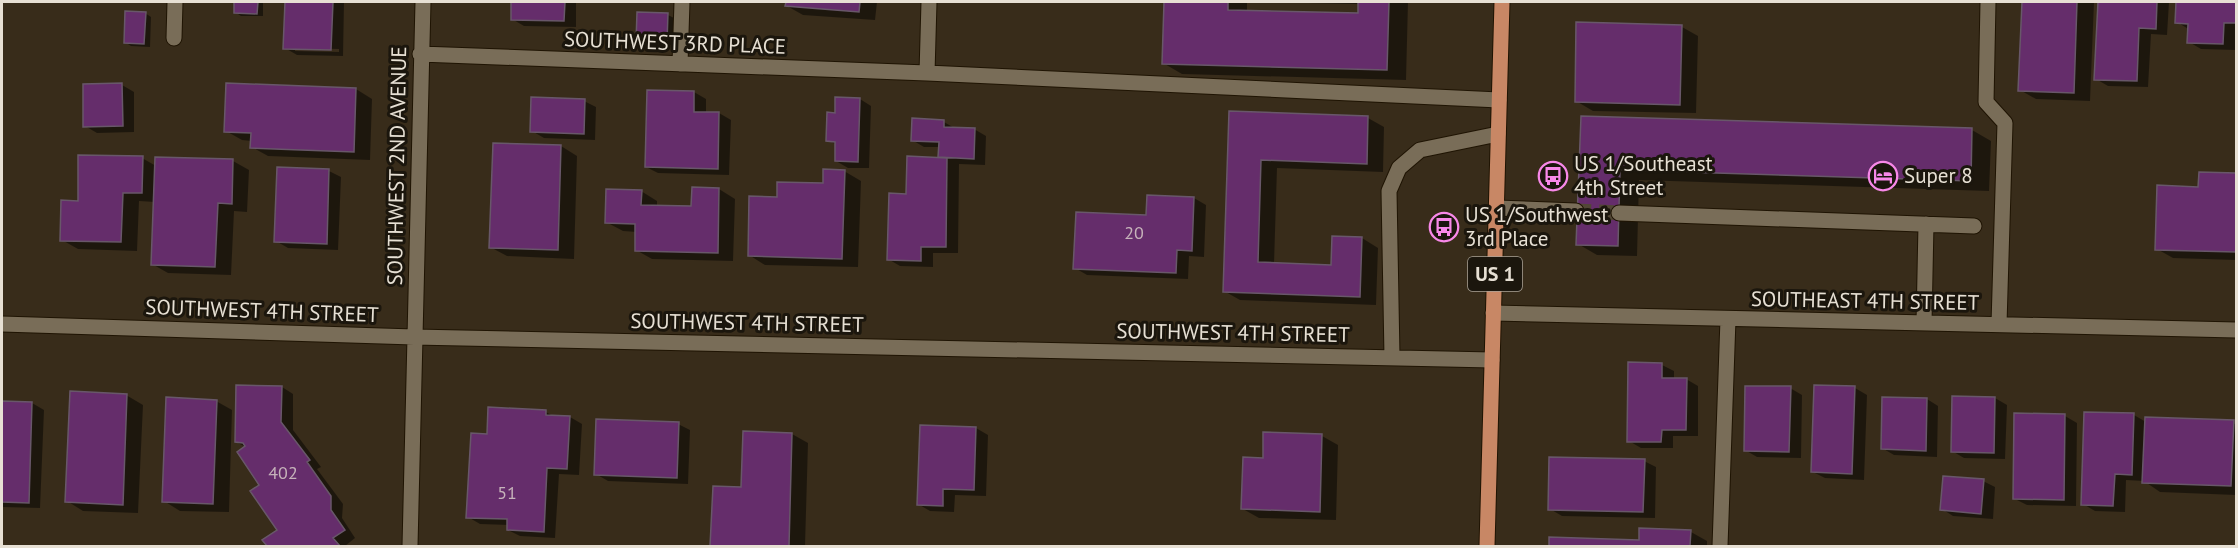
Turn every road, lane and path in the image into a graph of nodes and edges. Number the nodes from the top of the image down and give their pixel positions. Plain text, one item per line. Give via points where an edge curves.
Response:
1 (175, 2) edge
2 (423, 2) edge
3 (681, 2) edge
4 (930, 2) edge
5 (1502, 2) edge
6 (1988, 2) edge
7 (174, 38) dead end
8 (420, 54) junction
9 (680, 64) junction
10 (927, 73) junction
11 (1499, 100) junction
12 (1498, 134) junction
13 (1496, 208) junction
14 (1576, 211) tunnel mouth
15 (1619, 213) tunnel mouth
16 (1926, 224) junction
17 (1974, 226) dead end
18 (1494, 313) junction
19 (1728, 319) junction
20 (2, 324) edge
21 (1924, 324) junction
22 (1999, 324) junction
23 (2236, 330) edge
24 (414, 337) junction
25 (1392, 357) junction
26 (1492, 360) junction
27 (410, 546) edge
28 (1487, 546) edge
29 (1719, 546) edge

1 - 7 street
2 - 8 street, SOUTHWEST 2ND AVENUE
3 - 9 street
4 - 10 street
5 - 11 main road, US 1
6 - 22 street via 1986,102 2005,123
8 - 9 street, SOUTHWEST 3RD PLACE
8 - 24 street, SOUTHWEST 2ND AVENUE
9 - 10 street, SOUTHWEST 3RD PLACE
10 - 11 street, SOUTHWEST 3RD PLACE
11 - 12 main road, US 1
12 - 13 main road, US 1
12 - 25 street via 1420,150 1399,168 1389,191
13 - 14 street
13 - 18 main road, US 1
15 - 16 street
16 - 17 street
16 - 21 street
18 - 19 street, SOUTHEAST 4TH STREET
18 - 26 main road, US 1
19 - 21 street, SOUTHEAST 4TH STREET
19 - 29 street
20 - 24 street, SOUTHWEST 4TH STREET
21 - 22 street, SOUTHEAST 4TH STREET
22 - 23 street, SOUTHEAST 4TH STREET
24 - 25 street, SOUTHWEST 4TH STREET
24 - 27 street, SOUTHWEST 2ND AVENUE
25 - 26 street, SOUTHWEST 4TH STREET
26 - 28 main road, US 1

